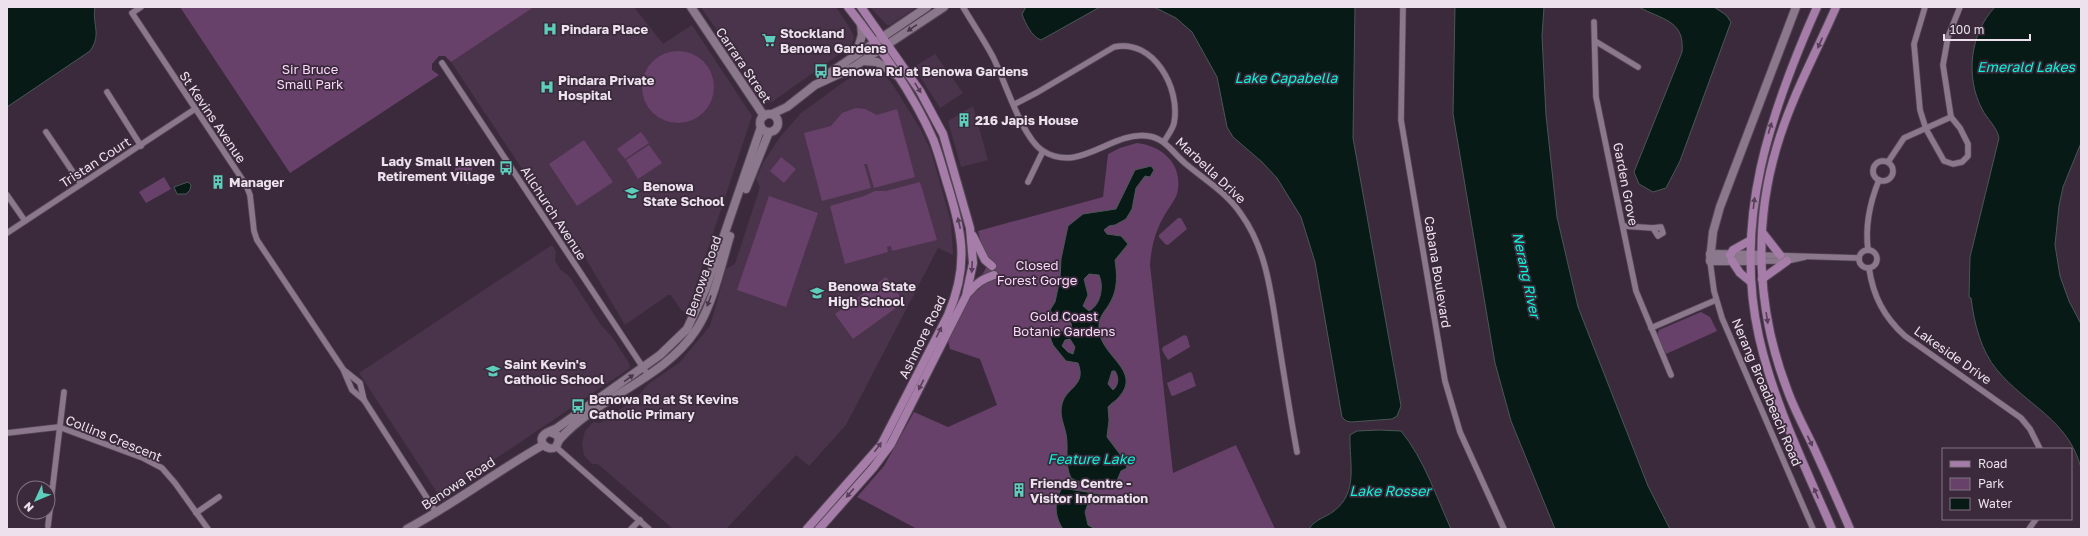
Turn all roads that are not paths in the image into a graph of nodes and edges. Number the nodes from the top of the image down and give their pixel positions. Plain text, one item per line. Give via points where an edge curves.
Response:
1 (141, 7) edge
2 (691, 7) edge
3 (848, 7) edge
4 (861, 7) edge
5 (927, 7) edge
6 (944, 7) edge
7 (963, 7) edge
8 (1403, 7) edge
9 (1796, 7) edge
10 (1817, 7) edge
11 (1836, 7) edge
12 (1925, 7) edge
13 (1960, 7) edge
14 (1594, 22) dead end
15 (861, 24) junction
16 (883, 37) junction
17 (1595, 41) junction
18 (874, 42) junction
19 (888, 44) junction
20 (880, 49) junction
21 (856, 55) junction
22 (863, 61) junction
23 (442, 63) dead end
24 (1638, 67) dead end
25 (899, 78) junction
26 (825, 80) junction
27 (107, 92) dead end
28 (1014, 104) junction
29 (195, 109) junction
30 (764, 116) junction
31 (775, 116) junction
32 (1951, 117) junction
33 (761, 127) junction
34 (1926, 129) junction
35 (46, 132) dead end
36 (770, 132) junction
37 (1164, 142) junction
38 (141, 146) junction
39 (1043, 151) junction
40 (1888, 162) junction
41 (1879, 180) junction
42 (1028, 182) dead end
43 (81, 184) junction
44 (7, 195) edge
45 (25, 221) junction
46 (1623, 226) junction
47 (970, 228) junction
48 (1653, 228) dead end
49 (1762, 232) junction
50 (7, 233) edge
51 (1750, 240) junction
52 (1868, 250) junction
53 (1780, 255) junction
54 (1807, 257) junction
55 (1710, 258) junction
56 (1731, 258) junction
57 (1750, 258) junction
58 (1761, 258) junction
59 (1859, 258) junction
60 (1787, 261) junction
61 (1869, 268) junction
62 (1762, 279) junction
63 (1751, 282) junction
64 (966, 296) junction
65 (1716, 300) junction
66 (1651, 328) junction
67 (643, 367) junction
68 (343, 369) junction
69 (648, 375) junction
70 (1671, 375) dead end
71 (357, 382) junction
72 (350, 387) junction
73 (64, 392) dead end
74 (364, 400) junction
75 (59, 427) junction
76 (550, 432) junction
77 (7, 433) edge
78 (558, 444) junction
79 (543, 446) junction
80 (2040, 448) edge
81 (1296, 452) dead end
82 (52, 480) edge
83 (219, 497) dead end
84 (196, 512) junction
85 (436, 512) junction
86 (48, 520) edge
87 (640, 520) junction
88 (2035, 520) edge
89 (48, 526) dead end
90 (208, 529) edge
91 (407, 529) edge
92 (631, 529) edge
93 (649, 529) edge
94 (807, 529) edge
95 (819, 529) edge
96 (1504, 529) edge
97 (1813, 529) edge
98 (1832, 529) edge
99 (1850, 529) edge
100 (2029, 529) edge

1 - 29 street, St Kevins Avenue via 132,13
2 - 30 main road, Carrara Street
3 - 15 main road, Ashmore Road
4 - 16 main road, Ashmore Road
5 - 16 main road
6 -> 19 main road
7 - 28 street via 993,58
8 - 96 street, Cabana Boulevard via 1401,120 1445,381 1460,432
9 - 55 main road, Nerang Broadbeach Road via 1720,207 1713,232
51 -> 10 main road via 1756,185 1765,146 1783,90
11 -> 49 main road via 1777,145 1766,196
12 - 34 street via 1914,44 1920,110
13 - 32 street via 1948,37 1942,65
14 - 17 street, Garden Grove
15 - 18 main road, Ashmore Road
15 - 21 main road via 861,41
16 - 18 main road
16 - 19 main road, Ashmore Road
17 - 24 street
17 - 46 street, Garden Grove via 1596,97
18 - 20 main road, Ashmore Road
18 - 21 main road
19 - 20 main road
19 -> 47 main road, Ashmore Road via 920,91 943,134
20 - 22 main road
20 - 25 main road, Ashmore Road
21 - 26 main road via 831,72
22 - 25 main road via 877,62
22 - 26 main road
23 - 67 street, Allchurch Avenue
94 -> 25 main road, Ashmore Road via 881,445 948,315 960,281 961,229 956,211 934,140
26 - 31 main road
27 - 38 street
28 - 37 street via 1114,47 1125,44 1141,49 1154,58 1172,92 1174,124
28 - 39 street via 1024,128
29 - 38 street, Tristan Court
29 - 68 street, St Kevins Avenue via 248,190 257,240
30 - 31 main road
30 - 33 main road via 760,121
31 - 36 main road via 779,124 777,129
32 - 34 street
32 - 34 street via 1968,144 1968,156 1962,162 1952,164 1944,161
33 - 36 main road via 764,131
33 - 67 main road, Benowa Road via 696,314 682,336
34 - 40 street via 1904,138
35 - 43 street
36 -> 69 main road, Benowa Road via 748,185 702,320 696,331 677,352
37 - 39 street, Marbella Drive via 1149,136 1131,136 1089,154 1070,159
37 - 81 street, Marbella Drive via 1241,212 1254,235 1267,272
38 - 43 street, Tristan Court
39 - 42 street
40 - 41 street via 1893,168 1892,175 1886,180
40 - 41 street via 1881,160 1874,164 1873,175
41 - 52 street via 1869,211
43 - 45 street, Tristan Court
44 - 45 street
45 - 50 street, Tristan Court
46 - 48 street
46 - 66 street, Garden Grove via 1636,291
47 -> 64 main road, Ashmore Road via 973,263
47 - 64 main road via 985,260 993,270 974,285
49 - 53 main road
49 - 58 main road
51 - 56 main road via 1733,250
51 - 57 main road
52 - 59 street via 1862,252
52 - 61 street via 1874,252 1877,259 1874,266
53 - 54 street
53 - 58 street
54 - 59 street
54 - 60 street
55 - 56 main road
55 - 65 street, Nerang Broadbeach Road
56 - 57 main road
56 - 63 main road via 1740,273
57 - 58 main road
57 - 63 main road
58 - 60 street
58 - 62 main road
59 - 61 street via 1861,265
60 - 62 main road
61 - 80 street, Lakeside Drive via 1875,296 1890,323 2021,418
62 -> 99 main road via 1768,326 1781,373 1793,406
98 -> 63 main road via 1797,449 1773,385 1759,336
64 -> 95 main road, Ashmore Road via 891,444
65 - 66 street
65 - 97 street, Nerang Broadbeach Road
66 - 70 street, Garden Grove
67 - 69 street, Allchurch Avenue
76 -> 67 main road, Benowa Road
68 - 71 street, St Kevins Avenue
68 - 72 street, St Kevins Avenue
69 - 78 main road, Benowa Road via 573,426
71 - 72 street via 353,382
71 - 74 street, St Kevins Avenue via 361,385
72 - 74 street, St Kevins Avenue
73 - 75 street
74 - 85 street, St Kevins Avenue
75 - 77 street, Collins Crescent
75 - 82 street
75 - 84 street, Collins Crescent via 143,458 162,468
76 - 78 main road via 557,435
76 - 79 main road via 543,435
78 - 79 main road via 551,449
78 - 87 street
79 - 85 main road, Benowa Road via 505,467
83 - 84 street
84 - 90 street, Collins Crescent
85 - 91 main road, Benowa Road
86 - 89 street
87 - 92 street
87 - 93 street
88 - 100 street

